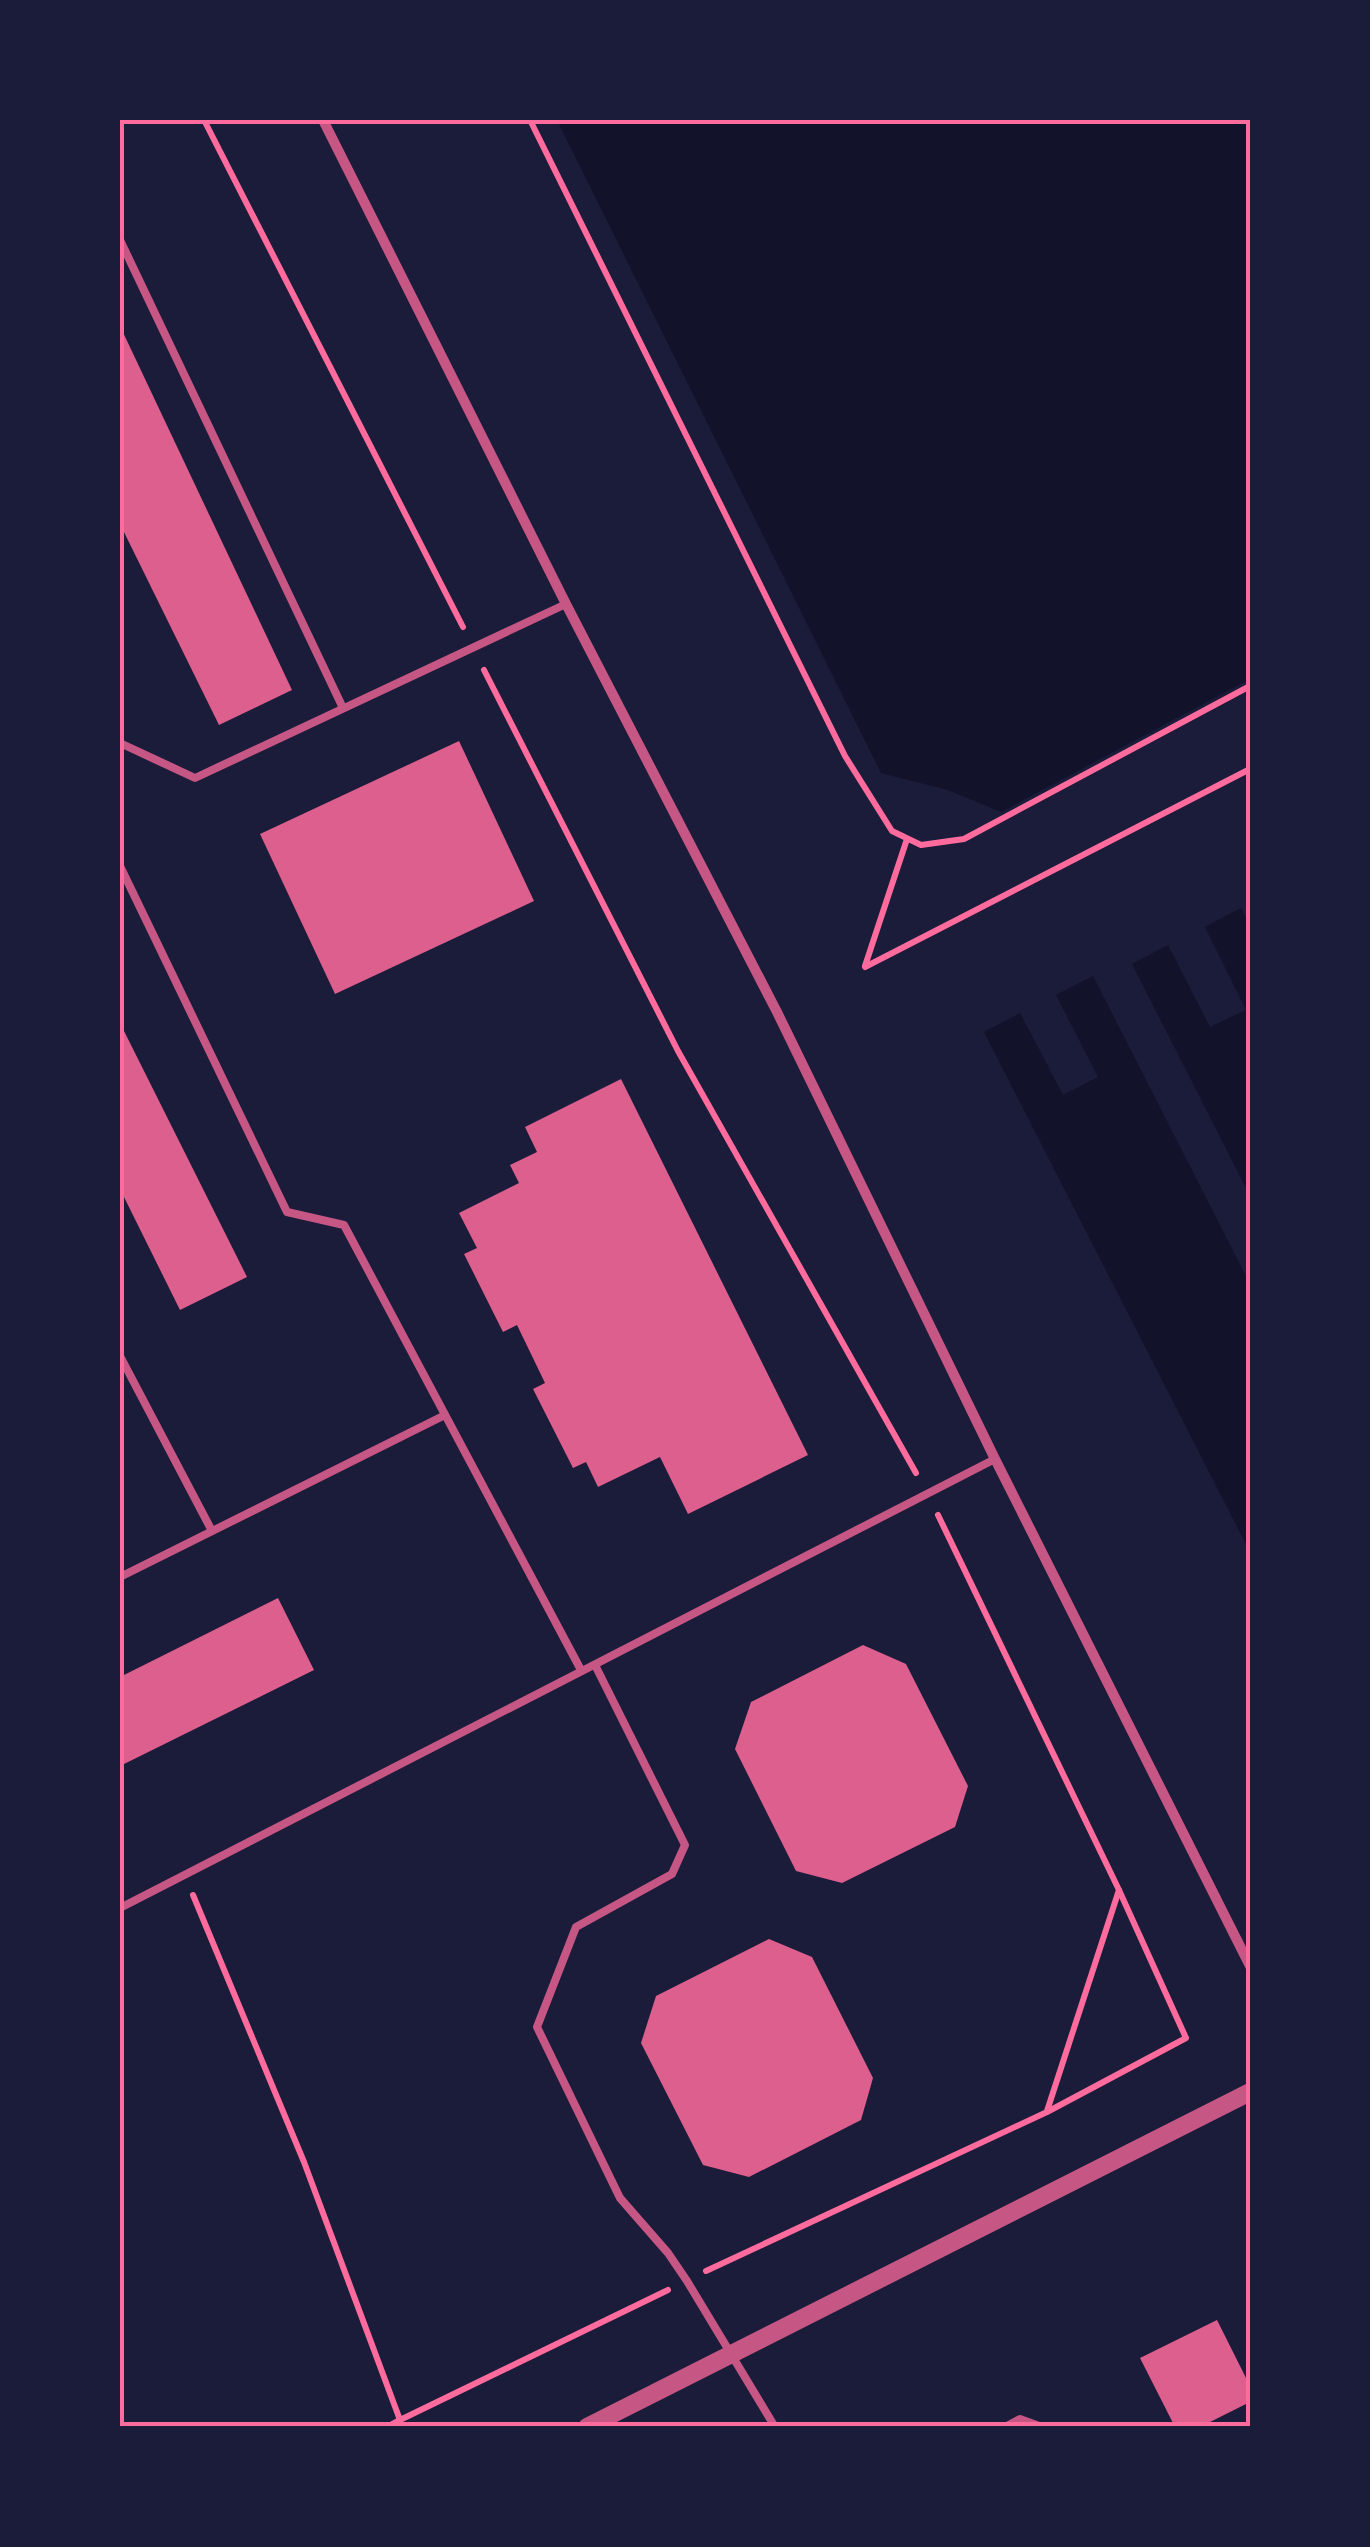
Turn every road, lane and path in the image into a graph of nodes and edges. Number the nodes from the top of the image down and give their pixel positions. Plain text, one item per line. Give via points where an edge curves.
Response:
1 (204, 120) edge
2 (322, 120) edge
3 (530, 120) edge
4 (120, 240) edge
5 (566, 604) junction
6 (473, 647) junction
7 (1250, 686) edge
8 (343, 708) junction
9 (120, 745) edge
10 (1250, 769) edge
11 (907, 838) junction
12 (120, 866) edge
13 (120, 1356) edge
14 (445, 1416) junction
15 (996, 1459) junction
16 (928, 1496) junction
17 (212, 1531) junction
18 (120, 1577) edge
19 (595, 1665) junction
20 (580, 1670) junction
21 (184, 1876) junction
22 (1119, 1890) junction
23 (120, 1908) edge
24 (1250, 1966) edge
25 (1250, 2092) edge
26 (1047, 2112) junction
27 (686, 2280) junction
28 (732, 2355) junction
29 (400, 2420) junction
30 (387, 2427) edge
31 (587, 2427) edge
32 (775, 2427) edge
33 (1006, 2427) edge
34 (1042, 2427) edge

1 - 6 path
2 - 5 street
3 - 11 path via 845,756 892,832
4 - 8 lane
5 - 6 lane
5 - 15 street via 777,1012
6 - 8 lane
6 - 16 path via 678,1051
7 - 11 path via 964,839 921,845
8 - 9 lane via 196,778
10 - 11 path via 865,967
12 - 14 lane via 286,1212 344,1224
13 - 17 lane
14 - 17 lane
14 - 20 lane
15 - 16 lane
15 - 24 street
16 - 19 lane
16 - 22 path
17 - 18 lane
19 - 20 lane
19 - 27 lane via 685,1845 672,1874 576,1928 537,2027 620,2198
20 - 21 lane
21 - 23 lane
21 - 29 path via 304,2162
22 - 26 path
22 - 26 path via 1186,2038
25 - 28 street
26 - 27 path
27 - 28 lane
27 - 29 path
28 - 31 street
28 - 32 lane
29 - 30 path
33 - 34 lane via 1020,2420

